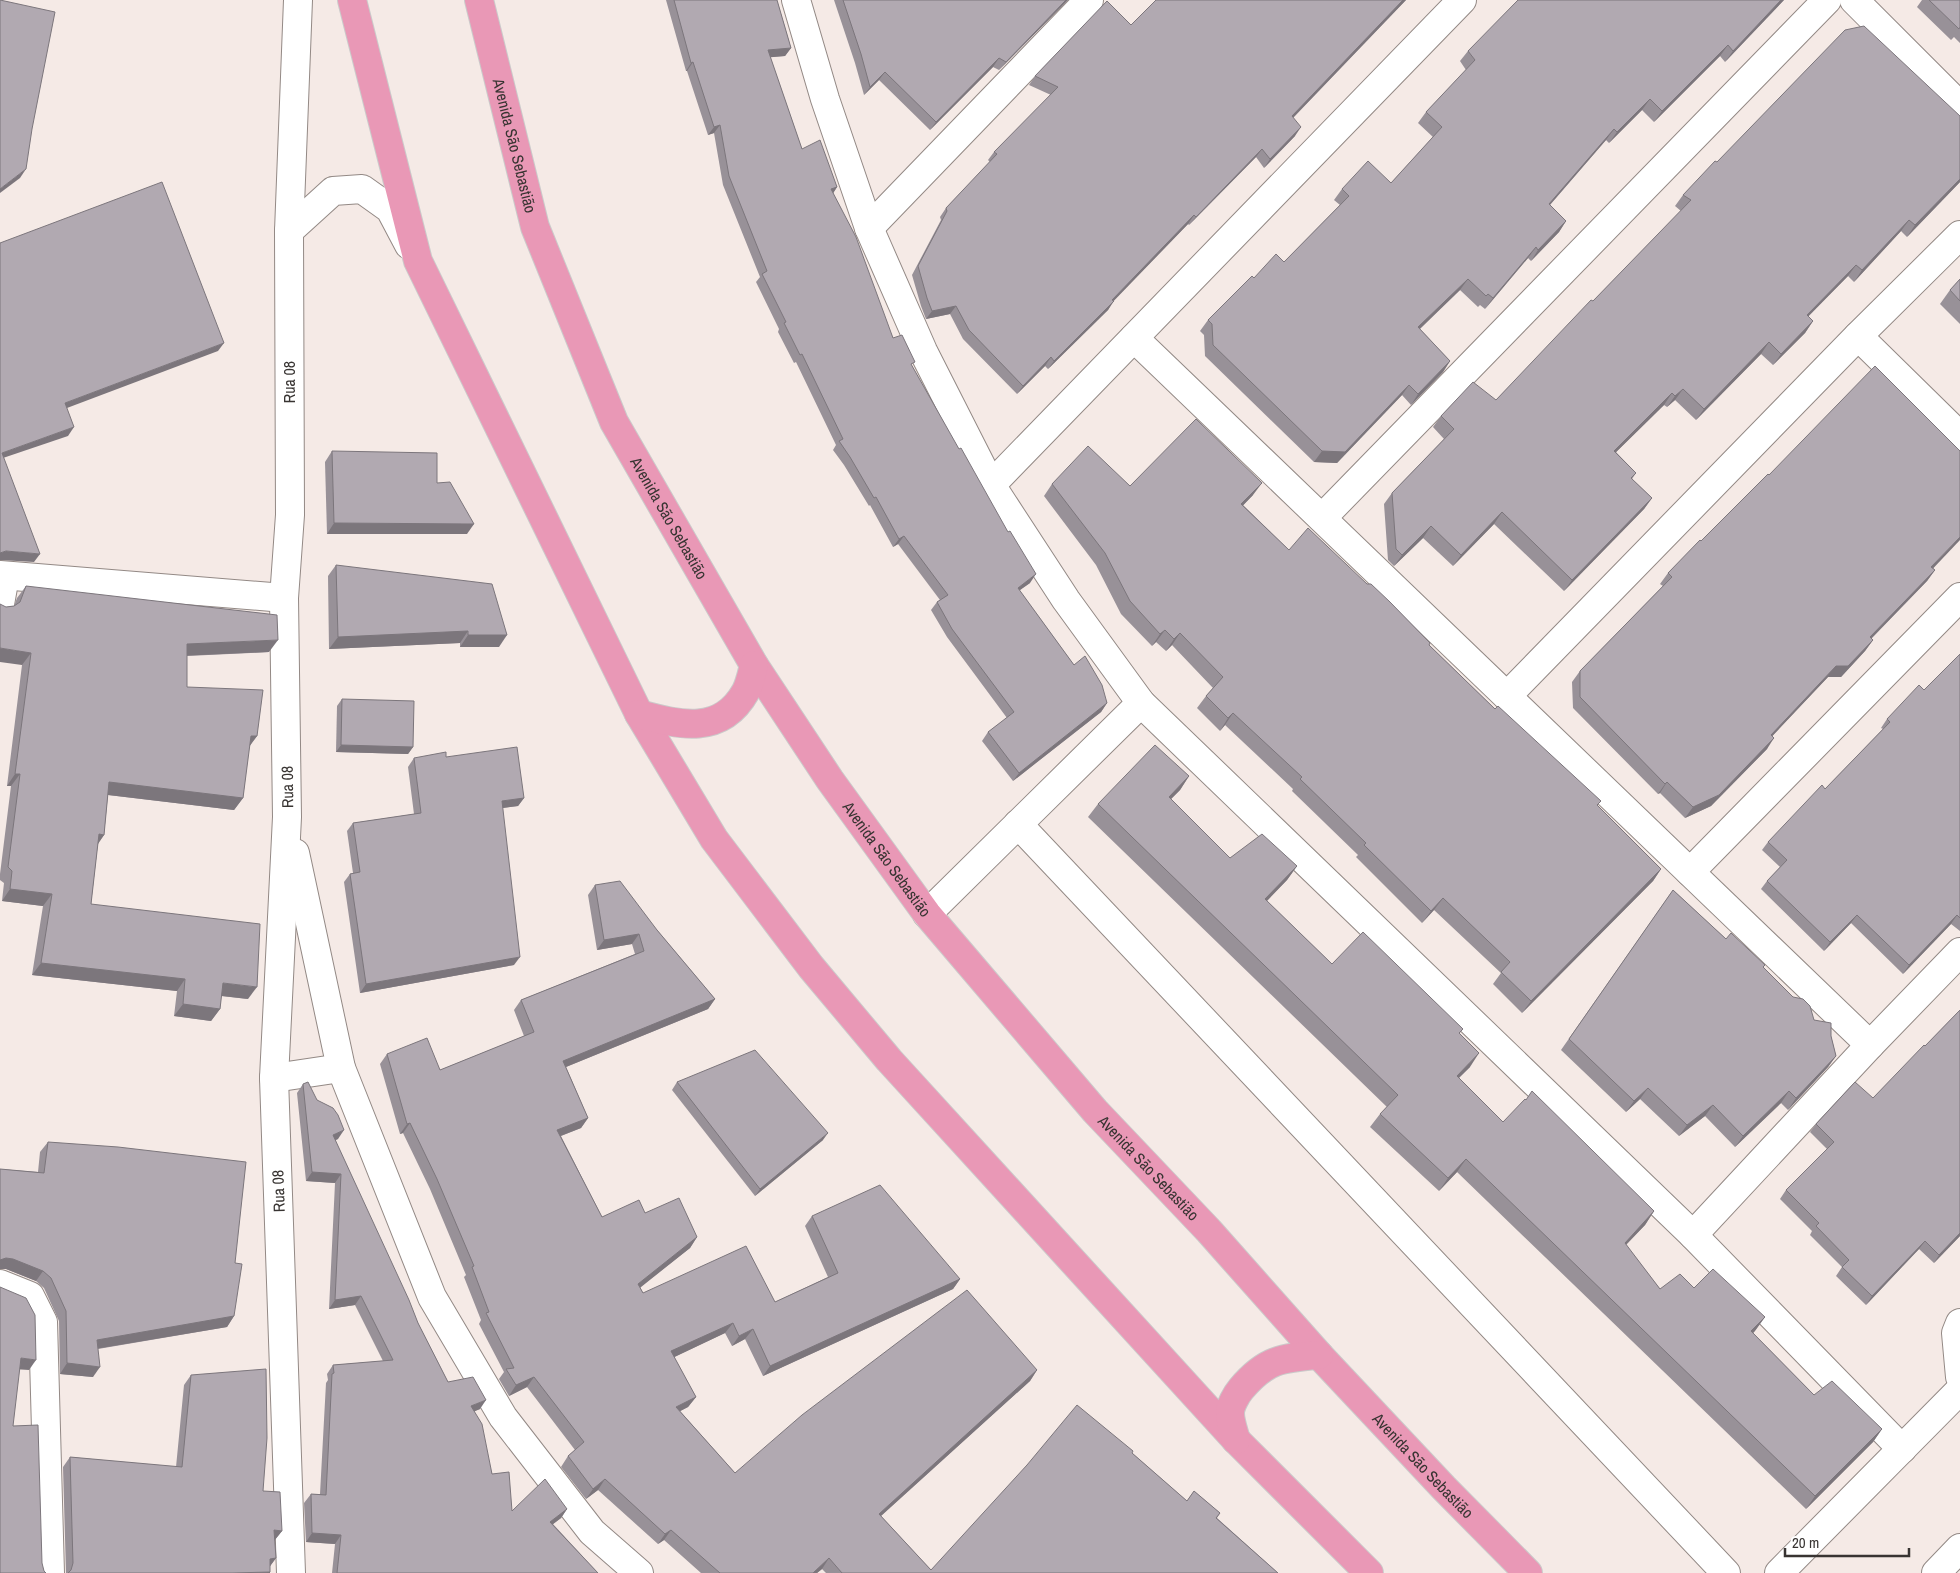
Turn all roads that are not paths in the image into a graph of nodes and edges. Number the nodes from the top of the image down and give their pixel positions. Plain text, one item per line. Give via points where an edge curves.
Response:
1 (298, 0) edge
2 (352, 0) edge
3 (479, 0) edge
4 (796, 0) edge
5 (1089, 0) edge
6 (1462, 0) edge
7 (1827, 0) edge
8 (1854, 0) edge
9 (1960, 106) edge
10 (869, 228) junction
11 (289, 231) junction
12 (1960, 235) edge
13 (418, 261) junction
14 (1858, 336) junction
15 (1134, 338) junction
16 (1960, 436) edge
17 (991, 484) junction
18 (1322, 518) junction
19 (2, 575) edge
20 (1960, 597) edge
21 (284, 598) junction
22 (0, 604) edge
23 (754, 665) junction
24 (1507, 696) junction
25 (1141, 703) junction
26 (639, 714) junction
27 (287, 817) junction
28 (1018, 824) junction
29 (1690, 872) junction
30 (927, 914) junction
31 (1960, 952) edge
32 (1870, 1045) junction
33 (341, 1068) junction
34 (274, 1078) junction
35 (1693, 1235) junction
36 (0, 1284) edge
37 (1960, 1323) edge
38 (1319, 1355) junction
39 (1960, 1376) edge
40 (1960, 1390) edge
41 (1236, 1440) junction
42 (1902, 1449) junction
43 (1960, 1548) edge
44 (50, 1573) edge
45 (291, 1573) edge
46 (639, 1573) edge
47 (1369, 1573) edge
48 (1528, 1573) edge
49 (1726, 1573) edge
50 (1779, 1573) edge
51 (1936, 1573) edge

1 - 11 street, Rua 08
2 - 13 main road
3 - 23 main road, Avenida São Sebastião via 535,227 614,422
4 - 10 street via 824,99
5 - 10 street
6 - 15 street
7 - 18 street
8 - 9 street
10 - 17 street via 923,351
11 - 13 street via 333,191 362,189 390,209
11 - 21 street, Rua 08 via 290,515
12 - 14 street
13 - 26 main road
14 - 16 street
14 - 24 street
15 - 17 street
15 - 18 street
17 - 25 street via 1066,600
18 - 24 street
19 - 21 street
19 - 22 street
20 - 29 street
21 - 27 street, Rua 08
23 - 26 main road via 746,690 732,708 710,723 684,724
23 - 30 main road, Avenida São Sebastião via 830,780
24 - 29 street
25 - 28 street
25 - 35 street
26 - 41 main road via 714,839 811,967 889,1060
27 - 33 street
27 - 34 street, Rua 08
28 - 30 street
28 - 49 street
29 - 32 street
30 - 38 main road, Avenida São Sebastião via 1095,1111
31 - 32 street
32 - 35 street
33 - 34 street
33 - 46 street via 432,1297 462,1348 503,1417 592,1532
34 - 45 street, Rua 08
35 - 42 street
36 - 44 street via 30,1296 43,1322
37 - 39 street via 1956,1333
38 - 41 main road via 1291,1357 1266,1365 1252,1375 1236,1394 1230,1413
38 - 48 main road, Avenida São Sebastião
40 - 42 street
41 - 47 main road
42 - 50 street
43 - 51 street

